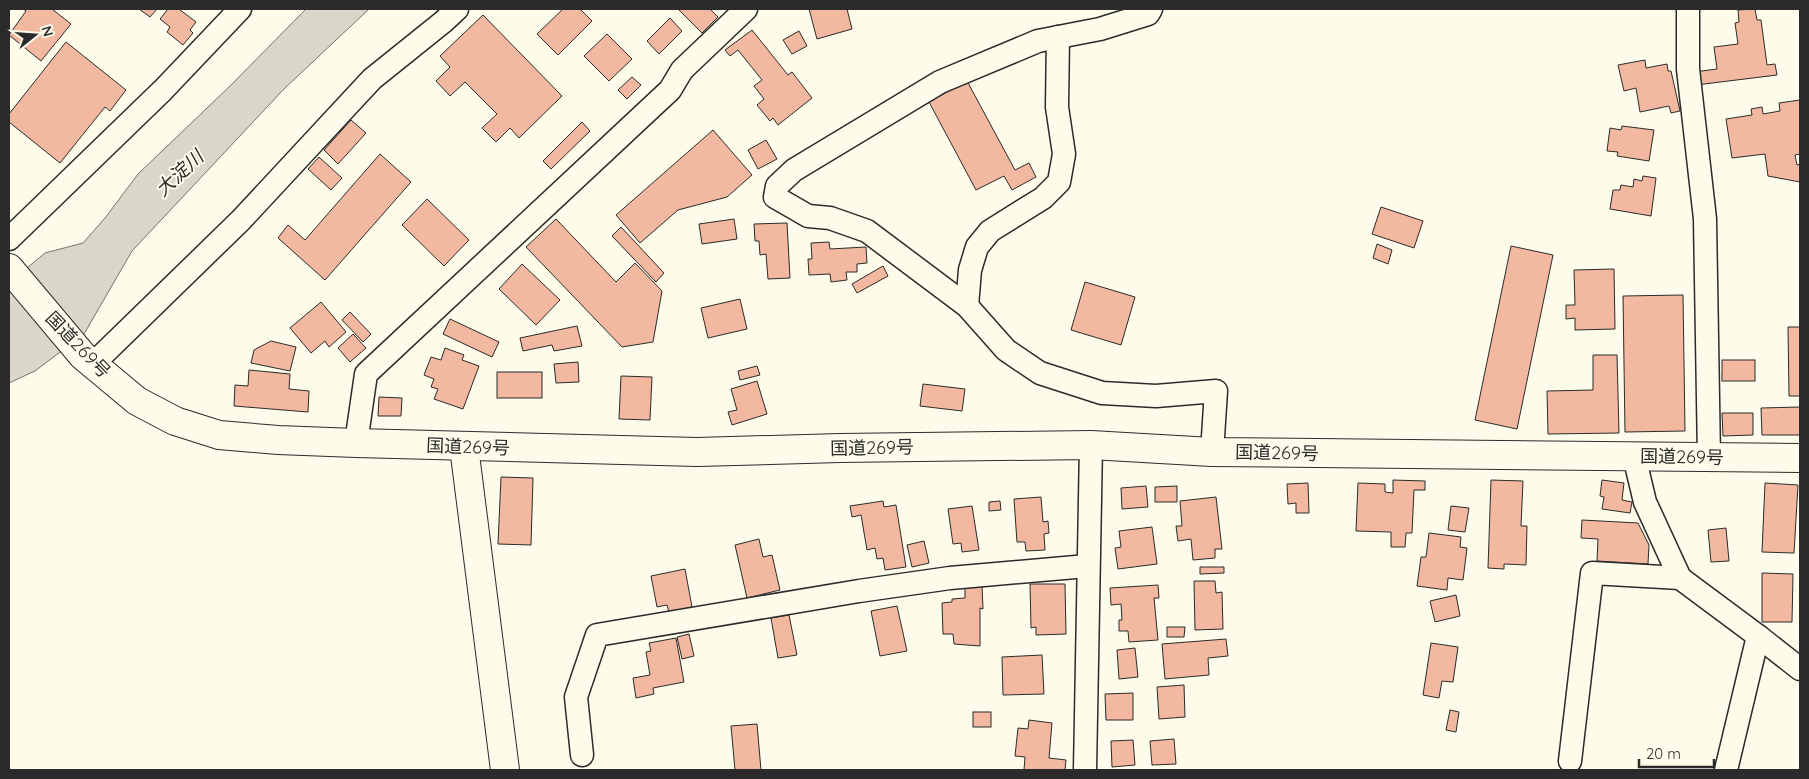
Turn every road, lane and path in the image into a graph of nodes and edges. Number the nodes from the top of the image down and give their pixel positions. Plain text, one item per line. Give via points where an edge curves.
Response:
1 (240, 9) edge
2 (457, 9) edge
3 (746, 9) edge
4 (1151, 9) edge
5 (1688, 11) dead end
6 (1058, 37) junction
7 (9, 240) edge
8 (9, 268) edge
9 (967, 306) junction
10 (88, 360) junction
11 (356, 443) junction
12 (1090, 445) junction
13 (464, 447) junction
14 (1212, 452) junction
15 (1634, 456) junction
16 (1709, 458) junction
17 (1800, 458) edge
18 (1087, 566) junction
19 (1680, 578) junction
20 (1758, 636) junction
21 (1800, 669) edge
22 (582, 756) dead end
23 (1570, 762) dead end
24 (505, 770) edge
25 (1085, 770) edge
26 (1726, 770) edge

1 - 7 street via 163,90
2 - 10 street via 372,79 241,220
3 - 11 street via 682,70 670,90 366,374
4 - 6 street via 1148,14 1100,29
5 - 16 street via 1688,69 1705,219
6 - 9 street via 1057,107 1064,154 1059,182 1043,198 990,231 978,247 970,270
6 - 9 street via 1038,41 940,82 794,170 777,186 776,197 808,216 830,218 867,231
8 - 10 main road, 国道269号
9 - 14 street via 1006,350 1040,373 1102,393 1156,396 1216,391
10 - 11 main road, 国道269号 via 137,401 175,421 219,435
11 - 13 main road, 国道269号
12 - 13 main road, 国道269号 via 697,452
12 - 14 main road, 国道269号
12 - 18 street
13 - 24 main road
14 - 15 main road, 国道269号
15 - 16 main road, 国道269号
15 - 19 street via 1645,502
16 - 17 main road, 国道269号
18 - 22 street via 932,581 596,635 576,697
18 - 25 street
19 - 20 street
19 - 23 street via 1592,572
20 - 21 street
20 - 26 street

